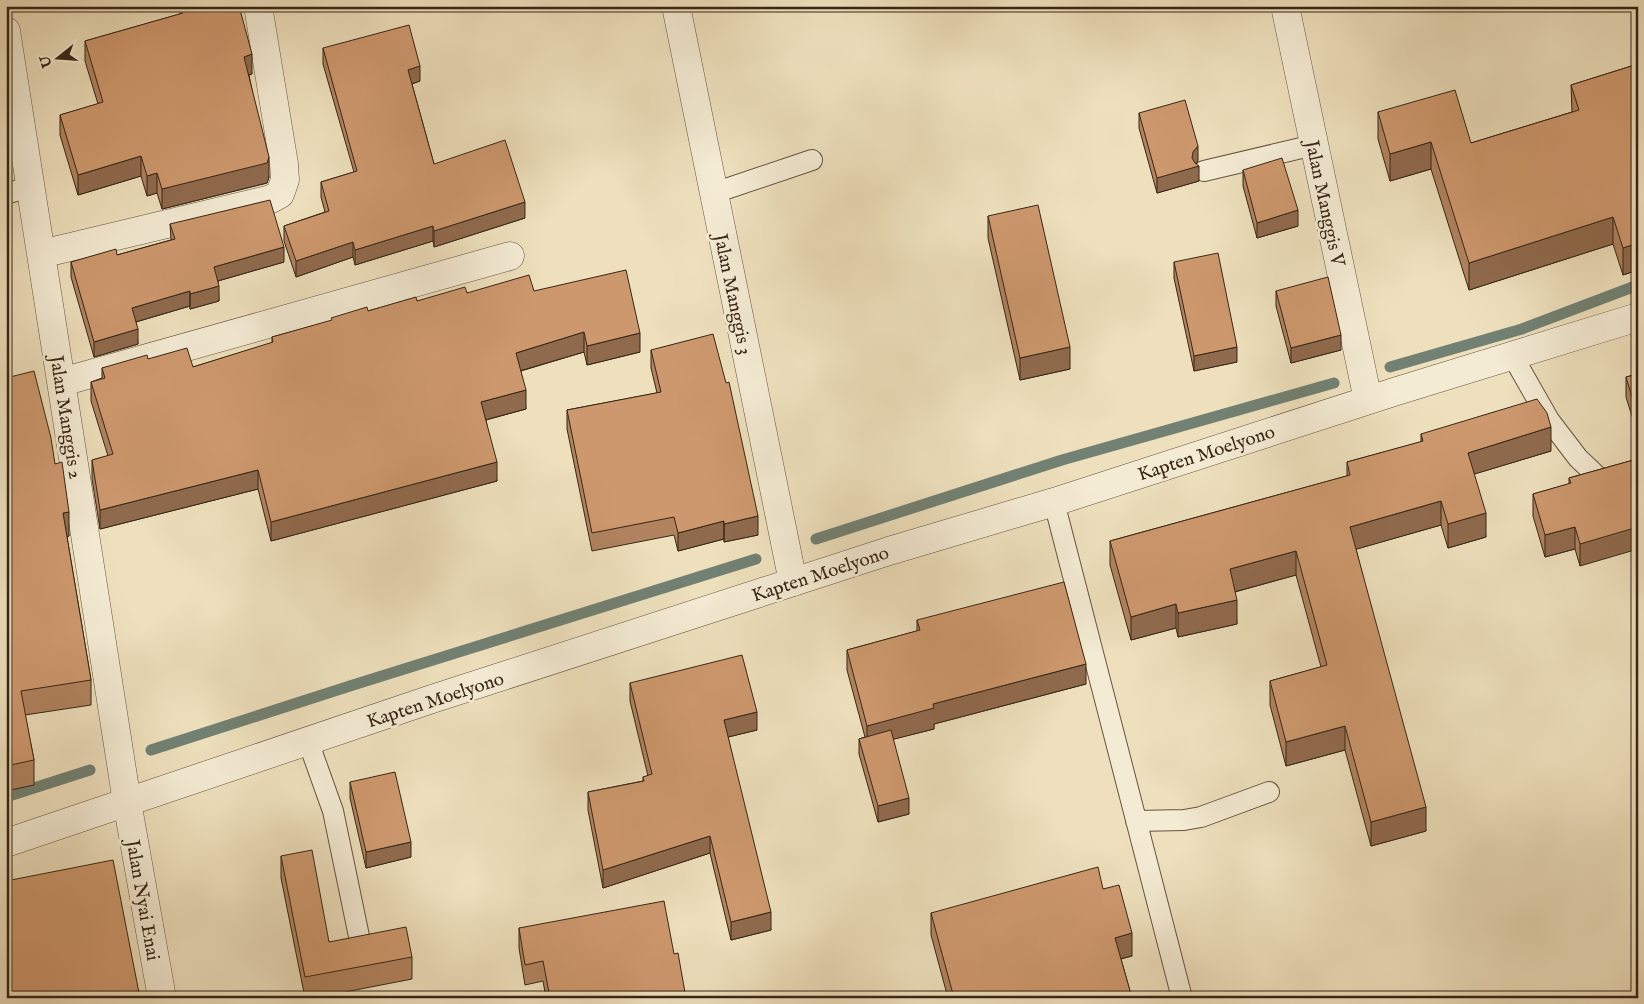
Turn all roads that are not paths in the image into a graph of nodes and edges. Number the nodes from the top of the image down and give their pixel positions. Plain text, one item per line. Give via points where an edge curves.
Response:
1 (258, 6) edge
2 (676, 6) edge
3 (1285, 6) edge
4 (7, 42) edge
5 (1314, 145) junction
6 (812, 160) dead end
7 (1204, 171) dead end
8 (19, 190) edge
9 (714, 193) junction
10 (41, 254) junction
11 (510, 256) dead end
12 (1638, 317) edge
13 (1512, 355) junction
14 (62, 382) junction
15 (1368, 400) junction
16 (1599, 478) edge
17 (1054, 502) junction
18 (793, 582) junction
19 (308, 741) junction
20 (1269, 792) dead end
21 (127, 802) junction
22 (1136, 821) junction
23 (6, 843) edge
24 (361, 946) edge
25 (162, 998) edge
26 (1182, 998) edge

1 - 10 street via 284,164 280,194
2 - 9 street, Jalan Manggis 3
3 - 5 street, Jalan Manggis V
4 - 8 street, Jalan Manggis 2
5 - 7 lane
5 - 15 street, Jalan Manggis V
6 - 9 lane
8 - 10 street, Jalan Manggis 2
9 - 18 street, Jalan Manggis 3
10 - 14 street, Jalan Manggis 2
11 - 14 street
12 - 13 street, Kapten Moelyono
13 - 15 street, Kapten Moelyono
13 - 16 lane via 1549,420 1578,458
14 - 21 street, Jalan Manggis 2
15 - 17 street, Kapten Moelyono
17 - 18 street, Kapten Moelyono
17 - 22 lane
18 - 19 street, Kapten Moelyono
19 - 21 street, Kapten Moelyono
19 - 24 lane via 333,811
20 - 22 lane via 1184,820
21 - 23 street, Kapten Moelyono
21 - 25 street, Jalan Nyai Enai
22 - 26 lane

